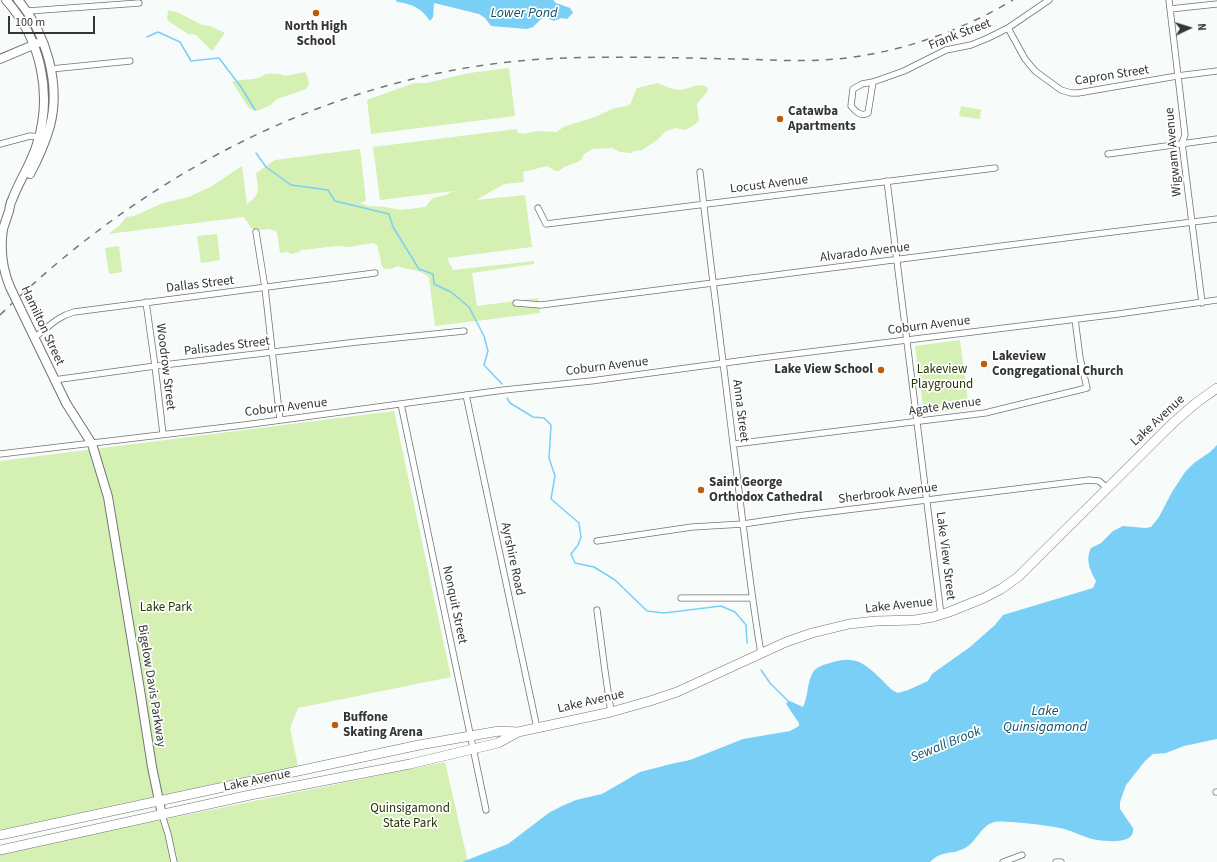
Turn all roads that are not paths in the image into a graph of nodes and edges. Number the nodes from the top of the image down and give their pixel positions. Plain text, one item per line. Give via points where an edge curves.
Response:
1 (6, 0) edge
2 (18, 0) edge
3 (1049, 0) edge
4 (1169, 0) edge
5 (139, 3) dead end
6 (1217, 4) edge
7 (1170, 9) junction
8 (28, 11) junction
9 (1008, 28) junction
10 (43, 41) junction
11 (34, 45) junction
12 (0, 59) edge
13 (130, 61) dead end
14 (50, 69) junction
15 (1217, 71) edge
16 (1177, 76) junction
17 (873, 82) junction
18 (43, 138) junction
19 (1217, 139) edge
20 (1182, 143) junction
21 (0, 144) edge
22 (1108, 154) dead end
23 (995, 168) dead end
24 (700, 172) dead end
25 (888, 181) junction
26 (704, 204) junction
27 (538, 208) dead end
28 (1217, 219) edge
29 (1191, 223) junction
30 (256, 232) dead end
31 (898, 260) junction
32 (375, 273) dead end
33 (712, 283) junction
34 (265, 288) junction
35 (1217, 300) edge
36 (146, 302) junction
37 (516, 302) dead end
38 (1202, 303) junction
39 (1075, 319) junction
40 (464, 331) dead end
41 (35, 337) junction
42 (907, 340) junction
43 (272, 353) junction
44 (723, 363) junction
45 (155, 366) junction
46 (54, 380) junction
47 (1217, 388) edge
48 (466, 395) junction
49 (401, 404) junction
50 (280, 420) junction
51 (917, 422) junction
52 (162, 434) junction
53 (92, 444) junction
54 (734, 444) junction
55 (0, 454) edge
56 (1107, 488) junction
57 (927, 500) junction
58 (743, 524) junction
59 (597, 542) dead end
60 (681, 598) dead end
61 (752, 598) junction
62 (597, 610) dead end
63 (941, 615) junction
64 (761, 653) junction
65 (611, 712) junction
66 (537, 728) junction
67 (518, 732) junction
68 (471, 737) junction
69 (473, 749) junction
70 (158, 801) junction
71 (486, 810) dead end
72 (162, 815) junction
73 (0, 835) edge
74 (0, 850) edge
75 (1022, 855) dead end
76 (174, 862) edge
77 (1003, 862) edge
78 (1056, 862) edge
79 (1061, 862) edge

1 - 11 main road, Hamilton Street via 21,19
2 - 8 main road, Hamilton Street
3 - 9 street, Frank Street
4 - 7 street, Wigwam Avenue
5 - 8 street
6 - 7 street
7 - 16 street, Wigwam Avenue
8 - 10 main road, Hamilton Street
9 - 16 street, Capron Street via 1032,68 1057,88 1068,93
9 - 17 street, Frank Street via 971,45 946,50 904,71
10 - 11 main road
10 - 14 main road, Hamilton Street
11 - 12 main road
11 - 18 main road, Hamilton Street via 44,88
13 - 14 street
14 - 18 main road, Hamilton Street via 53,105 50,125
15 - 16 street, Capron Street
16 - 20 street, Wigwam Avenue via 1185,135
17 - 17 street, Frank Street via 868,113 861,114 851,106 854,89
18 - 21 street via 30,136
18 - 41 main road, Hamilton Street, bridge via 16,202 6,213 0,252 10,287
19 - 20 street
20 - 22 street
20 - 29 street, Wigwam Avenue
23 - 25 street, Locust Avenue
24 - 26 street, Anna Street
25 - 26 street, Locust Avenue
25 - 31 street
26 - 27 street, Locust Avenue via 546,224
26 - 33 street, Anna Street
28 - 29 street, Alvarado Avenue
29 - 31 street, Alvarado Avenue
29 - 38 street, Wigwam Avenue
30 - 34 street
31 - 33 street, Alvarado Avenue
31 - 42 street
32 - 34 street, Dallas Street
33 - 37 street, Alvarado Avenue via 541,305
33 - 44 street, Anna Street
34 - 36 street, Dallas Street
34 - 43 street
35 - 38 street, Coburn Avenue
36 - 41 street, Dallas Street via 64,315
36 - 45 street, Woodrow Street
38 - 39 street, Coburn Avenue
39 - 42 street, Coburn Avenue
39 - 51 street, Agate Avenue via 1087,388 985,413
40 - 43 street, Palisades Street
41 - 46 main road, Hamilton Street
42 - 44 street, Coburn Avenue
42 - 51 street
43 - 45 street, Palisades Street
43 - 50 street
44 - 48 street, Coburn Avenue
44 - 54 street, Anna Street
45 - 46 street, Palisades Street
45 - 52 street, Woodrow Street
46 - 53 main road, Hamilton Street
47 - 56 main road, Lake Avenue via 1177,419
48 - 49 street, Coburn Avenue
48 - 66 street, Ayrshire Road
49 - 50 street, Coburn Avenue
49 - 68 street, Nonquit Street
50 - 52 street, Coburn Avenue
51 - 54 street, Agate Avenue
51 - 57 street, Lake View Street
52 - 53 street, Coburn Avenue
53 - 55 street, Coburn Avenue
53 - 70 main road, Bigelow Davis Parkway via 108,497
54 - 58 street, Anna Street
56 - 57 street, Sherbrook Avenue via 1099,481 1089,480
56 - 63 main road, Lake Avenue via 1014,580 984,598
57 - 58 street, Sherbrook Avenue
57 - 63 street, Lake View Street
58 - 59 street, Sherbrook Avenue via 692,527
58 - 61 street, Anna Street
60 - 61 street
61 - 64 street, Anna Street
62 - 65 street
63 - 64 main road, Lake Avenue via 830,628 793,639
64 - 65 main road, Lake Avenue via 677,692
65 - 66 main road, Lake Avenue
66 - 67 main road, Lake Avenue
67 - 68 main road, Lake Avenue via 499,731
67 - 69 main road, Lake Avenue via 498,743
68 - 69 street, Nonquit Street
68 - 70 main road, Lake Avenue via 420,745
69 - 71 street, Nonquit Street
69 - 72 main road, Lake Avenue
70 - 72 main road, Bigelow Davis Parkway
70 - 73 main road, Lake Avenue
72 - 74 main road, Lake Avenue
72 - 76 street
75 - 77 street
78 - 79 street

